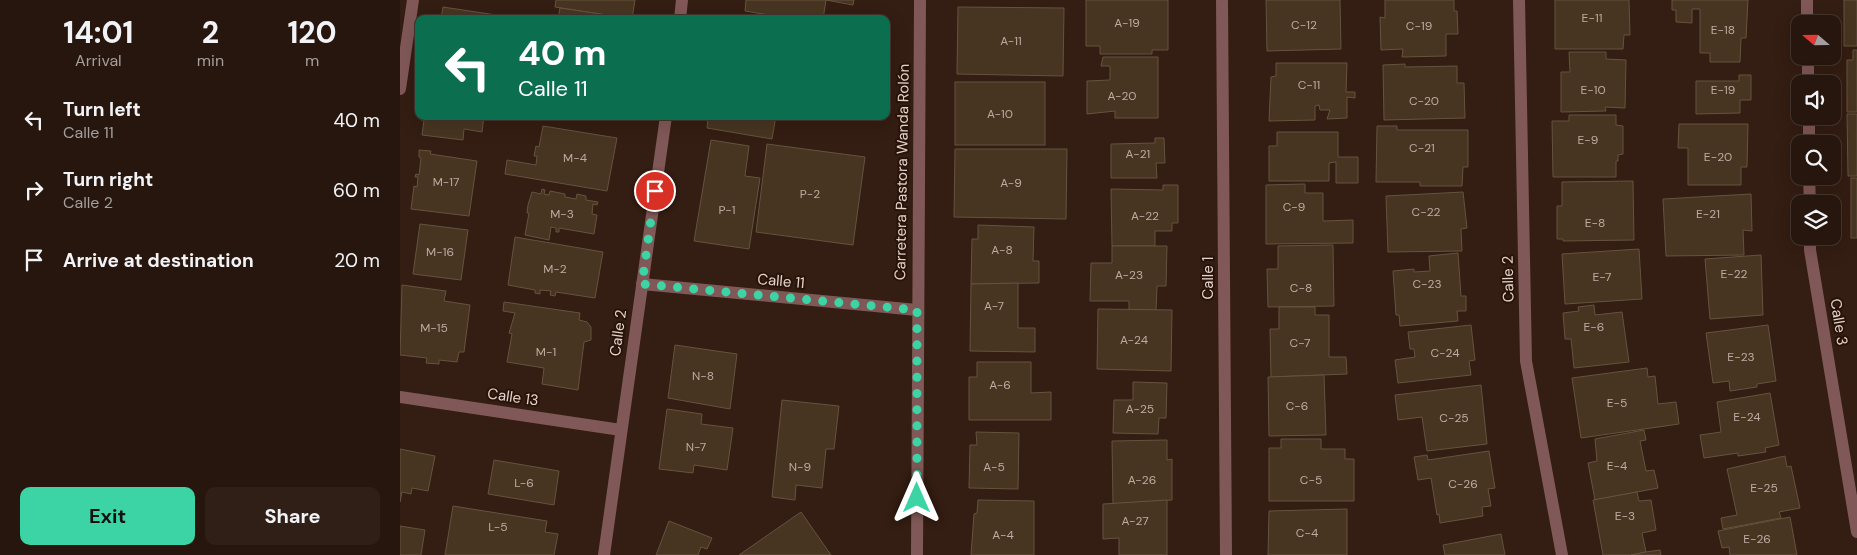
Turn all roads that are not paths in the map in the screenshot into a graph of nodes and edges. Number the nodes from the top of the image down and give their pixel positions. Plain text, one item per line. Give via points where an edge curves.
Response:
1 (413, 0) edge
2 (682, 0) edge
3 (920, 0) edge
4 (1222, 0) edge
5 (1519, 0) edge
6 (1807, 0) edge
7 (680, 15) edge
8 (1808, 15) edge
9 (400, 89) edge
10 (665, 120) edge
11 (1810, 245) edge
12 (642, 284) junction
13 (917, 310) junction
14 (400, 397) edge
15 (621, 430) junction
16 (1857, 532) edge
17 (604, 555) edge
18 (918, 555) edge
19 (1226, 555) edge
20 (1562, 555) edge

1 - 9 street
2 - 7 street
3 - 13 street, Carretera Pastora Wanda Rolón
4 - 19 street, Calle 1
5 - 20 street, Calle 2 via 1526,361
6 - 8 street
10 - 12 street, Calle 2
11 - 16 street, Calle 3
12 - 13 street, Calle 11
12 - 15 street, Calle 2
13 - 18 street, Carretera Pastora Wanda Rolón
14 - 15 street, Calle 13
15 - 17 street, Calle 2

